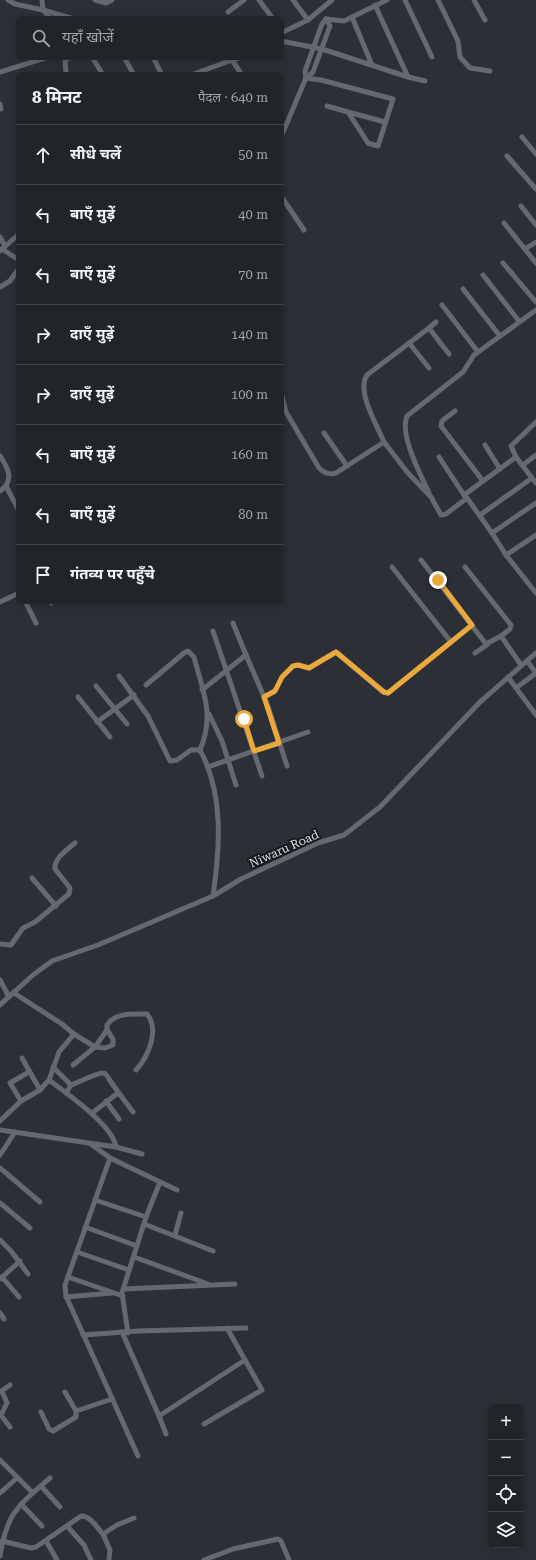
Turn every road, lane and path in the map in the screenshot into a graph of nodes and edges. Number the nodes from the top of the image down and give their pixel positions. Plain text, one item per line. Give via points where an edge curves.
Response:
1 (8, 0) edge
2 (42, 0) edge
3 (96, 0) edge
4 (112, 0) edge
5 (244, 0) edge
6 (259, 0) edge
7 (293, 0) edge
8 (332, 0) edge
9 (387, 0) edge
10 (405, 0) edge
11 (438, 0) edge
12 (474, 0) edge
13 (375, 5) junction
14 (43, 10) junction
15 (228, 12) dead end
16 (48, 16) edge
17 (64, 16) edge
18 (271, 16) edge
19 (352, 17) junction
20 (326, 18) junction
21 (308, 20) junction
22 (485, 20) dead end
23 (284, 31) edge
24 (284, 42) edge
25 (313, 47) junction
26 (322, 49) junction
27 (432, 57) dead end
28 (38, 60) edge
29 (65, 60) edge
30 (94, 60) edge
31 (126, 60) edge
32 (155, 60) edge
33 (232, 60) joint
34 (372, 65) junction
35 (490, 71) dead end
36 (0, 72) edge
37 (66, 72) edge
38 (101, 72) edge
39 (132, 72) edge
40 (161, 72) edge
41 (199, 72) edge
42 (240, 72) edge
43 (408, 77) junction
44 (306, 78) junction
45 (425, 81) dead end
46 (327, 106) dead end
47 (348, 112) junction
48 (386, 122) junction
49 (284, 128) edge
50 (522, 137) dead end
51 (534, 147) edge
52 (536, 154) edge
53 (507, 156) dead end
54 (536, 189) edge
55 (284, 200) edge
56 (521, 206) dead end
57 (504, 223) dead end
58 (536, 225) edge
59 (304, 230) dead end
60 (0, 237) edge
61 (16, 237) edge
62 (536, 242) edge
63 (2, 249) edge
64 (525, 249) junction
65 (16, 258) edge
66 (504, 263) dead end
67 (536, 263) edge
68 (16, 272) edge
69 (483, 275) dead end
70 (0, 287) edge
71 (463, 289) dead end
72 (536, 302) edge
73 (442, 305) dead end
74 (536, 310) edge
75 (519, 321) junction
76 (436, 322) dead end
77 (429, 328) junction
78 (500, 336) junction
79 (409, 343) junction
80 (478, 352) junction
81 (449, 354) dead end
82 (429, 368) dead end
83 (284, 404) edge
84 (455, 412) dead end
85 (536, 422) edge
86 (324, 433) dead end
87 (384, 442) junction
88 (485, 445) dead end
89 (536, 455) edge
90 (0, 456) edge
91 (439, 457) dead end
92 (516, 457) junction
93 (523, 465) junction
94 (347, 466) junction
95 (500, 469) junction
96 (532, 478) junction
97 (484, 481) junction
98 (536, 483) edge
99 (6, 486) junction
100 (0, 491) edge
101 (431, 497) junction
102 (466, 497) junction
103 (536, 503) edge
104 (16, 505) edge
105 (480, 515) junction
106 (492, 533) junction
107 (536, 535) edge
108 (506, 555) junction
109 (421, 560) dead end
110 (392, 567) dead end
111 (465, 567) dead end
112 (536, 582) edge
113 (531, 585) junction
114 (536, 593) edge
115 (16, 594) edge
116 (0, 602) edge
117 (26, 604) edge
118 (36, 623) dead end
119 (233, 623) dead end
120 (472, 625) junction
121 (213, 632) dead end
122 (501, 636) junction
123 (451, 642) junction
124 (488, 644) junction
125 (475, 653) dead end
126 (536, 653) edge
127 (246, 655) junction
128 (527, 661) junction
129 (521, 665) junction
130 (225, 671) junction
131 (536, 673) edge
132 (119, 676) dead end
133 (508, 677) junction
134 (146, 685) dead end
135 (96, 686) dead end
136 (516, 688) junction
137 (202, 690) junction
138 (134, 696) junction
139 (264, 697) junction
140 (78, 698) dead end
141 (115, 708) junction
142 (208, 713) junction
143 (536, 715) edge
144 (97, 722) junction
145 (127, 724) dead end
146 (308, 732) dead end
147 (110, 737) dead end
148 (279, 743) junction
149 (200, 750) junction
150 (254, 751) junction
151 (228, 761) junction
152 (287, 766) dead end
153 (208, 767) junction
154 (262, 776) dead end
155 (236, 785) dead end
156 (75, 843) dead end
157 (32, 878) dead end
158 (213, 896) junction
159 (56, 906) junction
160 (0, 944) edge
161 (0, 980) edge
162 (14, 993) junction
163 (9, 997) junction
164 (0, 1005) edge
165 (107, 1030) junction
166 (74, 1034) junction
167 (96, 1047) junction
168 (22, 1058) dead end
169 (73, 1065) dead end
170 (53, 1067) junction
171 (136, 1070) dead end
172 (29, 1072) junction
173 (49, 1080) junction
174 (71, 1085) junction
175 (40, 1090) junction
176 (66, 1093) junction
177 (118, 1093) junction
178 (21, 1101) junction
179 (106, 1101) junction
180 (133, 1112) dead end
181 (92, 1113) junction
182 (119, 1119) dead end
183 (0, 1121) edge
184 (0, 1130) edge
185 (15, 1132) junction
186 (91, 1144) junction
187 (116, 1147) junction
188 (142, 1154) dead end
189 (0, 1155) edge
190 (110, 1158) junction
191 (0, 1168) edge
192 (160, 1182) junction
193 (177, 1190) dead end
194 (95, 1200) junction
195 (40, 1202) dead end
196 (0, 1203) edge
197 (181, 1213) dead end
198 (146, 1217) junction
199 (144, 1224) junction
200 (85, 1227) junction
201 (30, 1228) dead end
202 (175, 1235) junction
203 (0, 1240) edge
204 (137, 1246) junction
205 (213, 1251) dead end
206 (76, 1252) junction
207 (134, 1257) junction
208 (20, 1261) junction
209 (130, 1270) junction
210 (28, 1274) dead end
211 (68, 1277) junction
212 (1, 1278) edge
213 (234, 1284) dead end
214 (210, 1285) junction
215 (124, 1289) junction
216 (115, 1293) junction
217 (123, 1296) junction
218 (19, 1297) dead end
219 (66, 1297) junction
220 (0, 1313) edge
221 (4, 1319) dead end
222 (227, 1328) junction
223 (246, 1328) dead end
224 (122, 1332) junction
225 (128, 1333) junction
226 (83, 1335) junction
227 (245, 1360) junction
228 (10, 1385) dead end
229 (1, 1391) edge
230 (65, 1392) dead end
231 (112, 1399) junction
232 (76, 1411) junction
233 (41, 1412) dead end
234 (0, 1415) edge
235 (159, 1416) junction
236 (204, 1424) dead end
237 (10, 1427) dead end
238 (166, 1434) dead end
239 (138, 1456) dead end
240 (0, 1460) edge
241 (17, 1478) junction
242 (50, 1478) dead end
243 (40, 1486) junction
244 (0, 1493) edge
245 (33, 1493) junction
246 (21, 1504) junction
247 (60, 1506) dead end
248 (134, 1518) dead end
249 (42, 1526) dead end
250 (67, 1526) junction
251 (103, 1534) junction
252 (2, 1541) junction
253 (46, 1541) junction
254 (0, 1556) edge
255 (57, 1560) edge
256 (91, 1560) edge
257 (109, 1560) edge
258 (204, 1560) edge
259 (289, 1560) edge

1 - 14 street
2 - 14 street
3 - 4 street via 106,3
5 - 15 street
6 - 18 street
7 - 21 street
8 - 21 street
9 - 13 street
10 - 27 street
11 - 35 street via 458,41 460,57 470,68
12 - 22 street
13 - 19 street
13 - 43 street
14 - 16 street
14 - 17 street
19 - 20 street via 344,21
19 - 34 street
20 - 25 street
20 - 26 street via 330,26
21 - 23 street
24 - 25 street
25 - 26 street
25 - 44 street via 305,71
26 - 34 street
26 - 44 street via 313,72
28 - 36 street
29 - 37 street
30 - 38 street
31 - 39 street
32 - 40 street
33 - 41 street
33 - 42 street
34 - 43 street
43 - 45 street
44 - 48 street via 393,99
44 - 49 street
46 - 47 street
47 - 48 street
47 - 48 street via 368,143 378,146
50 - 51 street
51 - 52 street
53 - 54 street
55 - 59 street
56 - 58 street
57 - 64 street
60 - 63 street
61 - 63 street
62 - 64 street
63 - 65 street
64 - 67 street
66 - 72 street
68 - 70 street via 10,281
69 - 75 street
71 - 78 street
73 - 80 street
74 - 75 street
75 - 78 street
76 - 77 street
77 - 79 street
77 - 81 street
78 - 80 street
79 - 82 street
79 - 87 street via 367,375 363,383 364,394
80 - 101 street via 463,372 411,412 406,420 406,436
83 - 94 street via 286,412 319,468 332,474
84 - 97 street via 441,422 441,426
85 - 92 street via 510,446
86 - 94 street
87 - 94 street
87 - 101 street
88 - 95 street
89 - 93 street
90 - 99 street via 9,471 10,478
91 - 102 street
92 - 93 street
92 - 95 street
93 - 96 street
95 - 97 street
96 - 98 street
96 - 105 street
97 - 102 street
99 - 100 street
99 - 104 street
101 - 102 street via 443,516
102 - 105 street
103 - 106 street
105 - 106 street
106 - 108 street
107 - 108 street
108 - 113 street
109 - 120 street
110 - 123 street
111 - 122 street via 511,626
112 - 113 street
113 - 114 street
115 - 116 street
117 - 118 street
119 - 127 street
120 - 123 street
120 - 124 street
121 - 130 street
122 - 124 street
122 - 129 street
123 - 139 street via 388,693 336,652 309,668 293,666 282,677 275,691
124 - 125 street
126 - 128 street, Niwaru Road
127 - 130 street
127 - 139 street
128 - 129 street, Niwaru Road
128 - 131 street
129 - 133 street, Niwaru Road
130 - 137 street
130 - 150 street
131 - 136 street
132 - 138 street
133 - 136 street
133 - 158 street, Niwaru Road via 480,702 380,807 344,835 318,843 240,879
134 - 137 street via 188,651 194,656
135 - 141 street
136 - 143 street
137 - 142 street
138 - 141 street
138 - 149 street via 148,716 170,760 177,760 191,750
139 - 148 street
140 - 144 street
141 - 144 street
141 - 145 street
142 - 149 street via 207,731
142 - 151 street via 222,741
144 - 147 street
146 - 148 street
148 - 150 street
148 - 152 street
149 - 153 street
150 - 151 street
150 - 154 street
151 - 153 street
151 - 155 street
153 - 158 street via 216,794 217,859
156 - 159 street via 55,863 55,869 71,891
157 - 159 street
158 - 162 street, Niwaru Road via 98,945 52,961 32,975
159 - 160 street via 23,928 11,945
161 - 163 street
162 - 163 street, Niwaru Road
162 - 166 street
163 - 164 street, Niwaru Road
165 - 167 street
165 - 167 street via 113,1045 105,1048
165 - 171 street via 112,1018 130,1014 149,1016 151,1042
166 - 167 street
166 - 170 street via 59,1052
167 - 169 street
168 - 172 street
170 - 173 street
170 - 174 street
172 - 175 street
172 - 178 street via 10,1083
173 - 175 street
173 - 176 street
174 - 176 street
174 - 177 street via 103,1073
175 - 178 street
176 - 181 street
177 - 179 street
177 - 180 street
178 - 183 street
179 - 181 street
179 - 182 street
181 - 187 street via 111,1136
184 - 185 street
185 - 186 street
185 - 189 street
186 - 187 street
186 - 190 street
187 - 188 street
190 - 192 street
190 - 194 street
191 - 195 street
192 - 193 street
192 - 198 street
194 - 198 street
194 - 200 street
196 - 201 street
197 - 202 street
198 - 199 street
199 - 202 street
199 - 204 street
200 - 204 street
200 - 206 street
202 - 205 street
203 - 208 street
204 - 207 street
206 - 209 street
206 - 211 street
207 - 209 street
207 - 214 street
208 - 210 street
208 - 212 street
209 - 215 street
211 - 216 street
211 - 219 street via 65,1285
212 - 218 street
213 - 214 street
214 - 215 street
215 - 217 street
216 - 217 street
216 - 219 street
217 - 225 street
219 - 226 street
220 - 221 street
222 - 223 street
222 - 225 street
222 - 227 street
224 - 225 street
224 - 226 street
224 - 235 street
226 - 231 street
227 - 235 street
227 - 236 street via 262,1390
228 - 229 street
229 - 234 street via 7,1403
230 - 232 street
231 - 232 street
231 - 239 street
232 - 233 street via 76,1417 53,1430 49,1429
234 - 237 street
235 - 238 street
240 - 241 street
241 - 244 street
241 - 245 street
242 - 243 street
243 - 245 street
243 - 247 street
245 - 246 street
246 - 249 street
246 - 252 street via 8,1521
248 - 251 street
250 - 251 street via 85,1516
250 - 253 street
250 - 256 street via 84,1545
251 - 257 street via 110,1550
252 - 253 street via 31,1548
252 - 254 street
253 - 255 street
258 - 259 street via 233,1549 278,1539 282,1540

